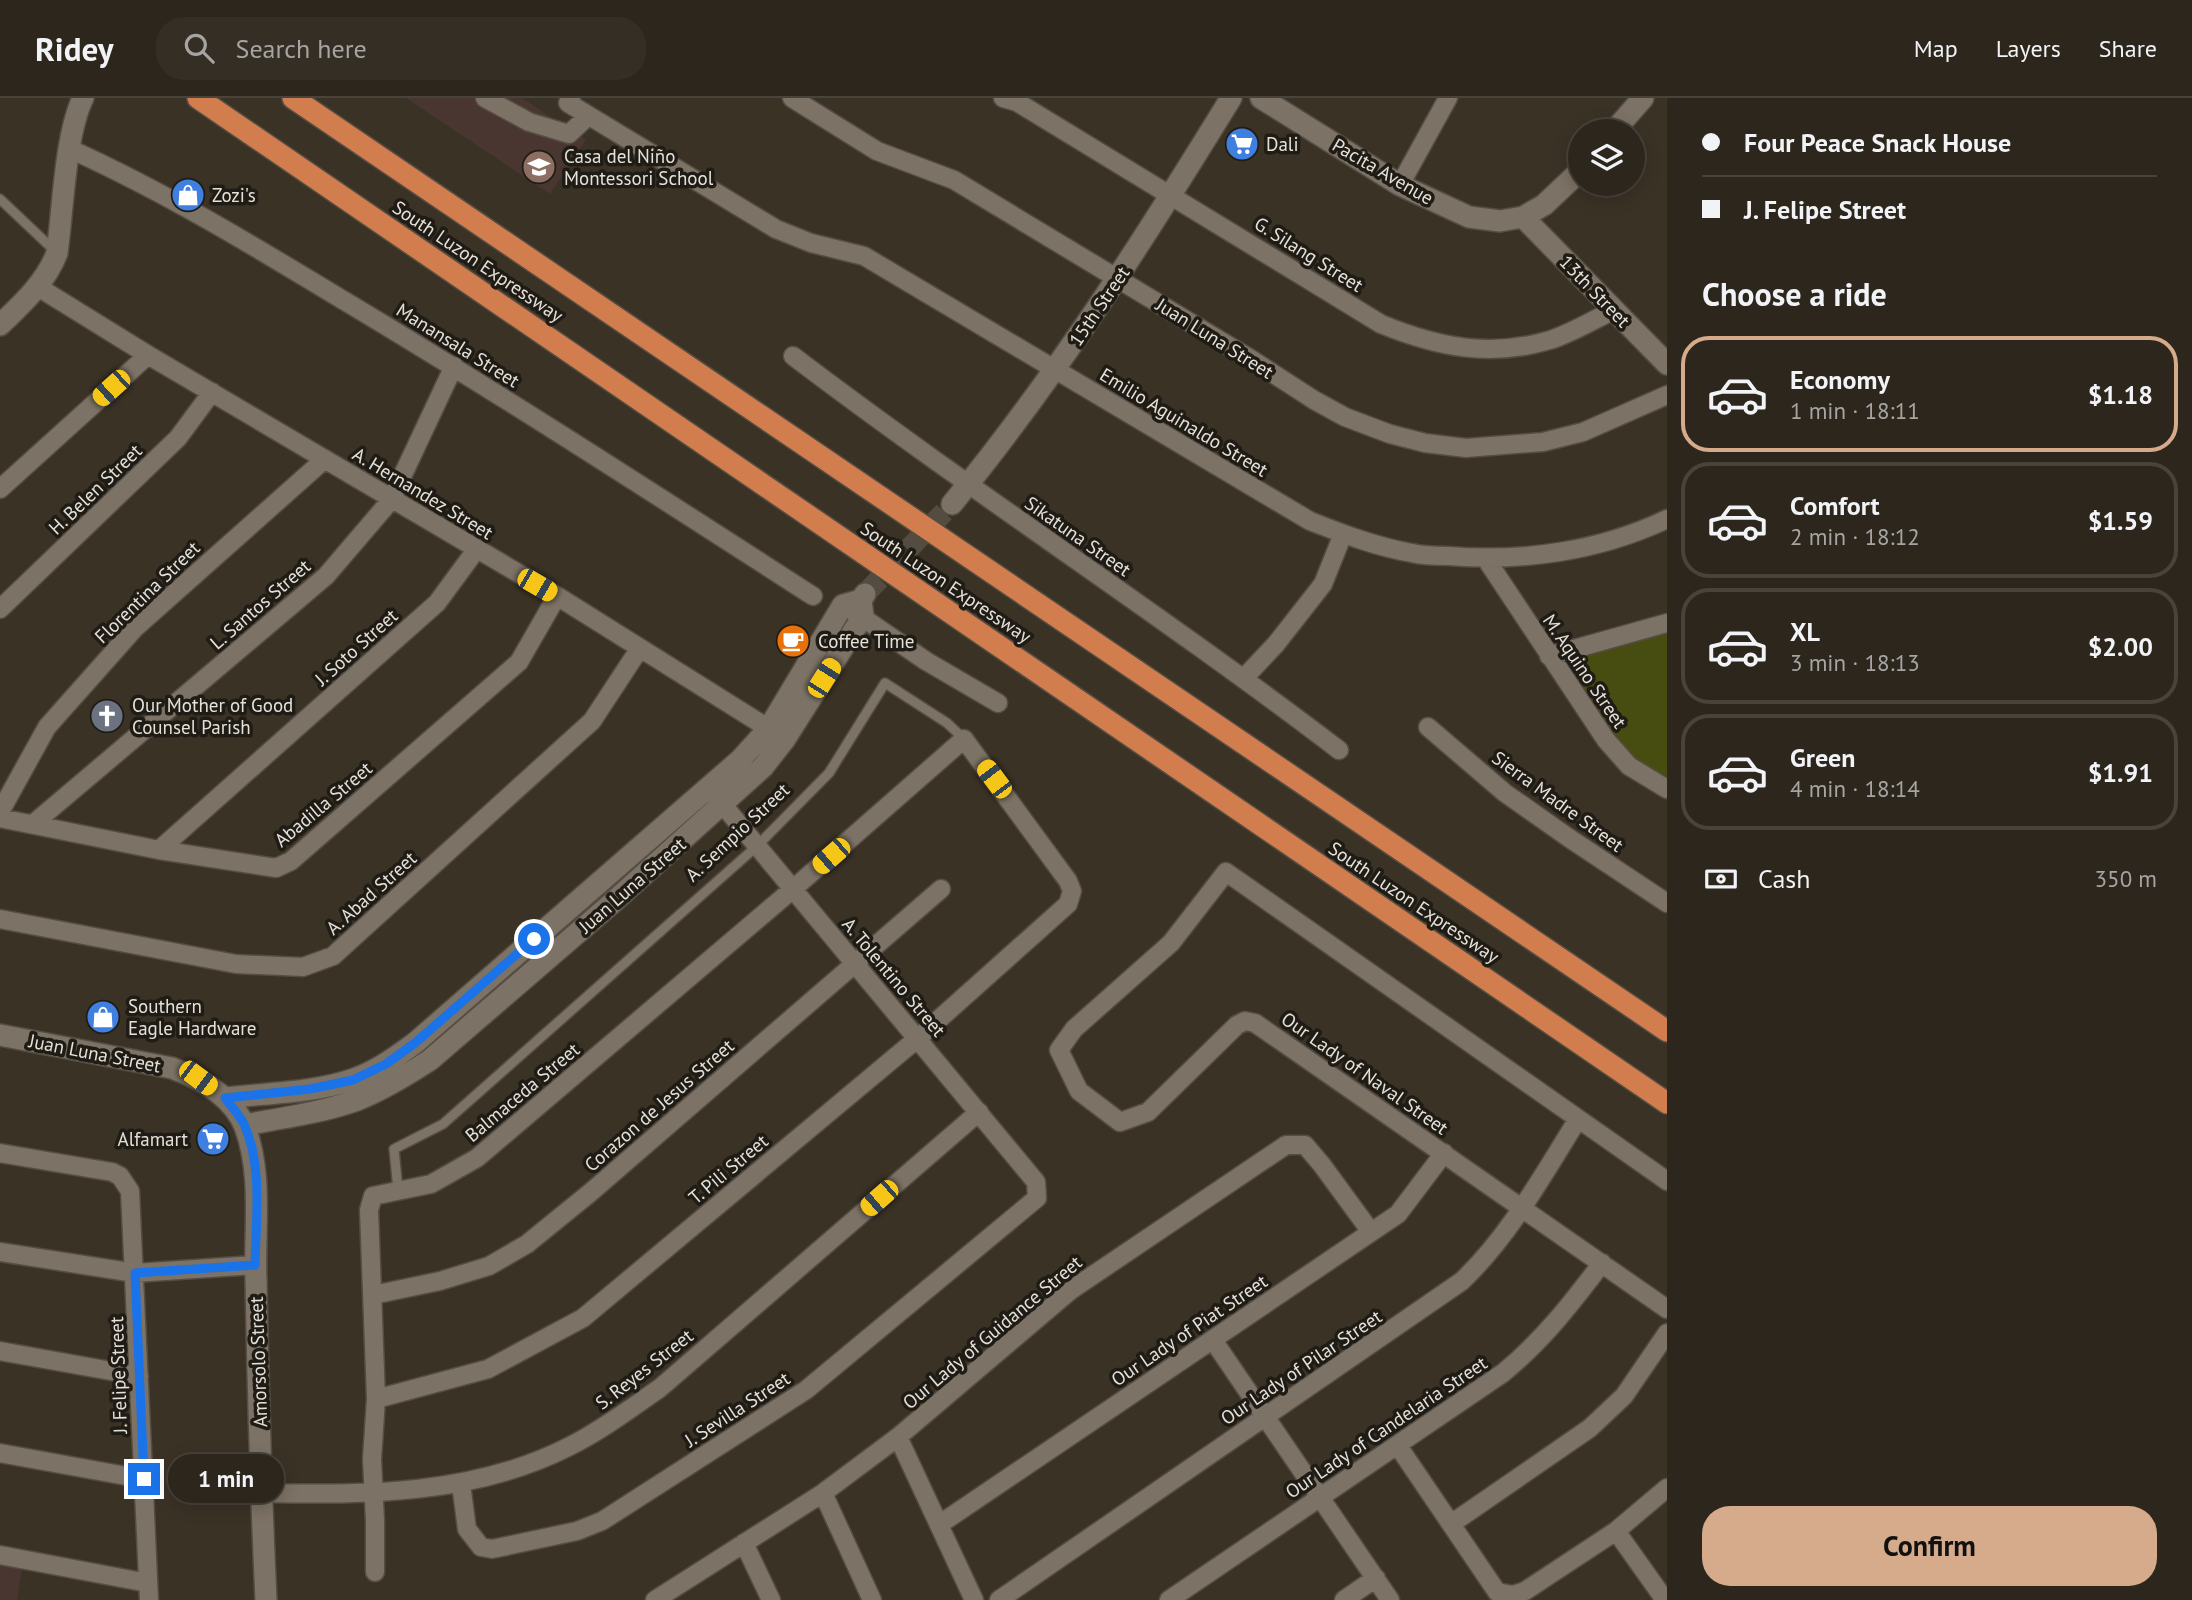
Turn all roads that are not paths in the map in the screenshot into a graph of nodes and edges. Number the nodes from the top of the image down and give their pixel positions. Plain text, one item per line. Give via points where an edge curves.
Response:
1 (83, 98) edge
2 (198, 98) edge
3 (293, 98) edge
4 (485, 98) edge
5 (792, 98) edge
6 (1003, 98) edge
7 (1231, 98) edge
8 (1261, 98) edge
9 (1448, 98) edge
10 (1643, 98) edge
11 (569, 101) edge
12 (589, 116) junction
13 (1625, 119) edge
14 (70, 149) junction
15 (1568, 182) edge
16 (1400, 185) junction
17 (1171, 195) junction
18 (0, 199) edge
19 (1523, 217) junction
20 (57, 253) junction
21 (1118, 278) junction
22 (38, 287) junction
23 (1614, 310) junction
24 (6, 315) edge
25 (148, 355) junction
26 (793, 356) dead end
27 (1667, 364) edge
28 (453, 366) junction
29 (1056, 370) junction
30 (212, 392) junction
31 (1667, 396) edge
32 (325, 459) junction
33 (968, 485) junction
34 (0, 489) edge
35 (391, 499) junction
36 (952, 504) tunnel mouth
37 (1667, 519) edge
38 (1343, 534) junction
39 (476, 550) junction
40 (1486, 559) junction
41 (813, 596) dead end
42 (557, 597) junction
43 (858, 604) joint
44 (0, 609) edge
45 (1667, 623) edge
46 (640, 648) junction
47 (1549, 656) junction
48 (1244, 678) junction
49 (998, 703) dead end
50 (1428, 727) dead end
51 (777, 734) junction
52 (964, 739) junction
53 (1339, 750) dead end
54 (1667, 789) edge
55 (716, 796) junction
56 (0, 812) edge
57 (0, 818) edge
58 (33, 824) junction
59 (757, 846) junction
60 (159, 850) junction
61 (793, 889) junction
62 (941, 889) dead end
63 (1667, 903) edge
64 (1068, 904) joint
65 (0, 919) edge
66 (856, 963) junction
67 (1667, 1031) edge
68 (0, 1035) edge
69 (918, 1038) junction
70 (392, 1073) junction
71 (225, 1098) junction
72 (1667, 1103) edge
73 (979, 1112) junction
74 (1578, 1119) junction
75 (244, 1125) junction
76 (0, 1153) edge
77 (1444, 1153) junction
78 (1667, 1181) edge
79 (398, 1191) junction
80 (1037, 1198) joint
81 (1522, 1207) junction
82 (1371, 1232) junction
83 (0, 1252) edge
84 (1602, 1263) junction
85 (255, 1265) junction
86 (135, 1273) junction
87 (373, 1295) junction
88 (1667, 1309) edge
89 (1667, 1333) edge
90 (1213, 1340) junction
91 (0, 1351) edge
92 (139, 1376) junction
93 (376, 1399) junction
94 (1264, 1417) junction
95 (898, 1437) junction
96 (1398, 1446) junction
97 (0, 1452) edge
98 (144, 1479) junction
99 (461, 1484) junction
100 (1667, 1488) edge
101 (261, 1493) junction
102 (374, 1493) junction
103 (823, 1493) junction
104 (1321, 1497) junction
105 (940, 1524) junction
106 (1451, 1524) junction
107 (1616, 1531) junction
108 (744, 1544) junction
109 (0, 1555) edge
110 (375, 1572) dead end
111 (1376, 1578) junction
112 (149, 1591) edge
113 (266, 1600) edge
114 (655, 1600) edge
115 (771, 1600) edge
116 (872, 1600) edge
117 (974, 1600) edge
118 (999, 1600) edge
119 (1169, 1600) edge
120 (1344, 1600) edge
121 (1390, 1600) edge
122 (1665, 1600) edge

1 - 14 street
2 - 72 highway, South Luzon Expressway
3 - 67 highway, South Luzon Expressway
4 - 12 street via 530,122 569,134
5 - 21 street, Juan Luna Street via 877,151 954,180
6 - 17 street, G. Silang Street via 1017,102
7 - 17 street, 15th Street
8 - 16 street, Pacita Avenue
9 - 16 street
10 - 13 street
11 - 12 street, Emilio Aguinaldo Street
12 - 29 street, Emilio Aguinaldo Street via 776,229 864,256
14 - 20 street
14 - 28 street, Manansala Street via 219,226
15 - 19 street, Pacita Avenue
16 - 19 street, Pacita Avenue via 1469,217 1500,221
17 - 21 street, 15th Street
17 - 23 street, G. Silang Street via 1381,324 1438,344 1470,349 1522,347 1553,339
18 - 20 lane
19 - 23 street, 13th Street
20 - 22 street
21 - 29 street, 15th Street
21 - 31 street, Juan Luna Street via 1345,417 1425,443 1466,448 1543,442 1583,432
22 - 24 street
22 - 25 street, A. Hernandez Street
23 - 27 street, 13th Street
25 - 30 street, A. Hernandez Street
25 - 34 street
26 - 33 street, Sikatuna Street
28 - 35 street, L. Santos Street
28 - 41 street, Manansala Street
29 - 33 street, 15th Street
29 - 38 street, Emilio Aguinaldo Street via 1310,521
30 - 32 street, A. Hernandez Street
30 - 44 street, H. Belen Street via 178,438
32 - 35 street, A. Hernandez Street
32 - 56 street, Florentina Street via 135,628 47,727
33 - 36 street, 15th Street
33 - 48 street, Sikatuna Street
35 - 39 street, A. Hernandez Street
35 - 58 street, L. Santos Street via 302,598
37 - 40 street, Emilio Aguinaldo Street via 1640,532 1582,548
38 - 40 street, Emilio Aguinaldo Street via 1413,554
38 - 48 street via 1323,584
39 - 42 street, A. Hernandez Street
39 - 60 street, J. Soto Street via 437,603
40 - 47 street, M. Aquino Street
42 - 46 street, A. Hernandez Street
42 - 60 street, Abadilla Street via 519,662 291,861 276,868
43 - 49 street via 926,661
43 - 51 street, Juan Luna Street
45 - 47 street
46 - 51 street, A. Hernandez Street
46 - 65 street, A. Abad Street via 592,721 333,956 303,967 236,964
47 - 54 street, M. Aquino Street via 1619,757
48 - 53 street, Sikatuna Street
50 - 63 street, Sierra Madre Street via 1505,793
51 - 55 street, Juan Luna Street via 740,760
52 - 59 lane, A. Sempio Street via 885,683 829,773
52 - 61 street, Balmaceda Street
52 - 64 street, A. Sempio Street via 1068,881 1072,891
55 - 59 street, A. Tolentino Street
55 - 70 street, Juan Luna Street via 415,1043
57 - 58 street, Abadilla Street
58 - 60 street, Abadilla Street
59 - 61 street, A. Tolentino Street
59 - 79 lane, A. Sempio Street via 443,1124 394,1149
61 - 66 street, A. Tolentino Street
61 - 79 street, Balmaceda Street via 477,1158 431,1184
62 - 66 street, Corazon de Jesus Street
64 - 69 street, T. Pili Street
66 - 69 street, A. Tolentino Street
66 - 87 street, Corazon de Jesus Street via 527,1244 489,1266
68 - 71 street, Juan Luna Street via 172,1068 198,1078
69 - 73 street, A. Tolentino Street
69 - 93 street, T. Pili Street via 583,1318 488,1369
70 - 71 street, Juan Luna Street via 310,1089
70 - 75 street, Juan Luna Street via 358,1099
71 - 75 street, Juan Luna Street
73 - 80 street, A. Tolentino Street via 1036,1182
73 - 99 street, S. Reyes Street via 649,1395 608,1425 541,1459
74 - 77 street, Our Lady of Naval Street via 1226,872 1171,943 1074,1029 1059,1050 1079,1091 1120,1122 1148,1112 1245,1021 1263,1028
74 - 78 street
74 - 81 street, Our Lady of Pilar Street
75 - 85 street, Amorsolo Street via 257,1197
76 - 86 street, J. Felipe Street via 120,1176 132,1199
77 - 81 street, Our Lady of Naval Street
77 - 82 street, Our Lady of Piat Street via 1398,1213
79 - 87 street, Balmaceda Street via 373,1196 369,1210
80 - 99 street, J. Sevilla Street via 806,1390 603,1521 577,1531 481,1548 467,1529
81 - 84 street, Our Lady of Naval Street
81 - 94 street, Our Lady of Pilar Street via 1462,1281
82 - 90 street, Our Lady of Piat Street
82 - 95 street, Our Lady of Guidance Street via 1305,1146 1286,1144 1071,1290
83 - 86 street
84 - 88 street, Our Lady of Naval Street
84 - 96 street, Our Lady of Candelaria Street via 1557,1323 1528,1352
85 - 86 street
85 - 101 street, Amorsolo Street
86 - 92 street, J. Felipe Street
87 - 93 street, Balmaceda Street
89 - 106 street via 1624,1396 1590,1429
90 - 94 street
90 - 105 street, Our Lady of Piat Street
91 - 92 street
92 - 98 street, J. Felipe Street
93 - 102 street, Balmaceda Street
94 - 104 street
94 - 118 street, Our Lady of Pilar Street
95 - 103 street, Our Lady of Guidance Street
95 - 105 street
96 - 104 street, Our Lady of Candelaria Street
96 - 106 street
97 - 98 street
98 - 112 street, J. Felipe Street
99 - 102 street, S. Reyes Street
100 - 107 street
101 - 102 street, S. Reyes Street
101 - 113 street, Amorsolo Street
102 - 110 street, Balmaceda Street
103 - 108 street, Our Lady of Guidance Street
103 - 116 street
104 - 111 street
104 - 119 street, Our Lady of Candelaria Street
105 - 117 street
106 - 107 street via 1497,1592 1513,1595
107 - 122 street
108 - 114 street, Our Lady of Guidance Street
108 - 115 street
109 - 112 street
111 - 120 street
111 - 121 street

